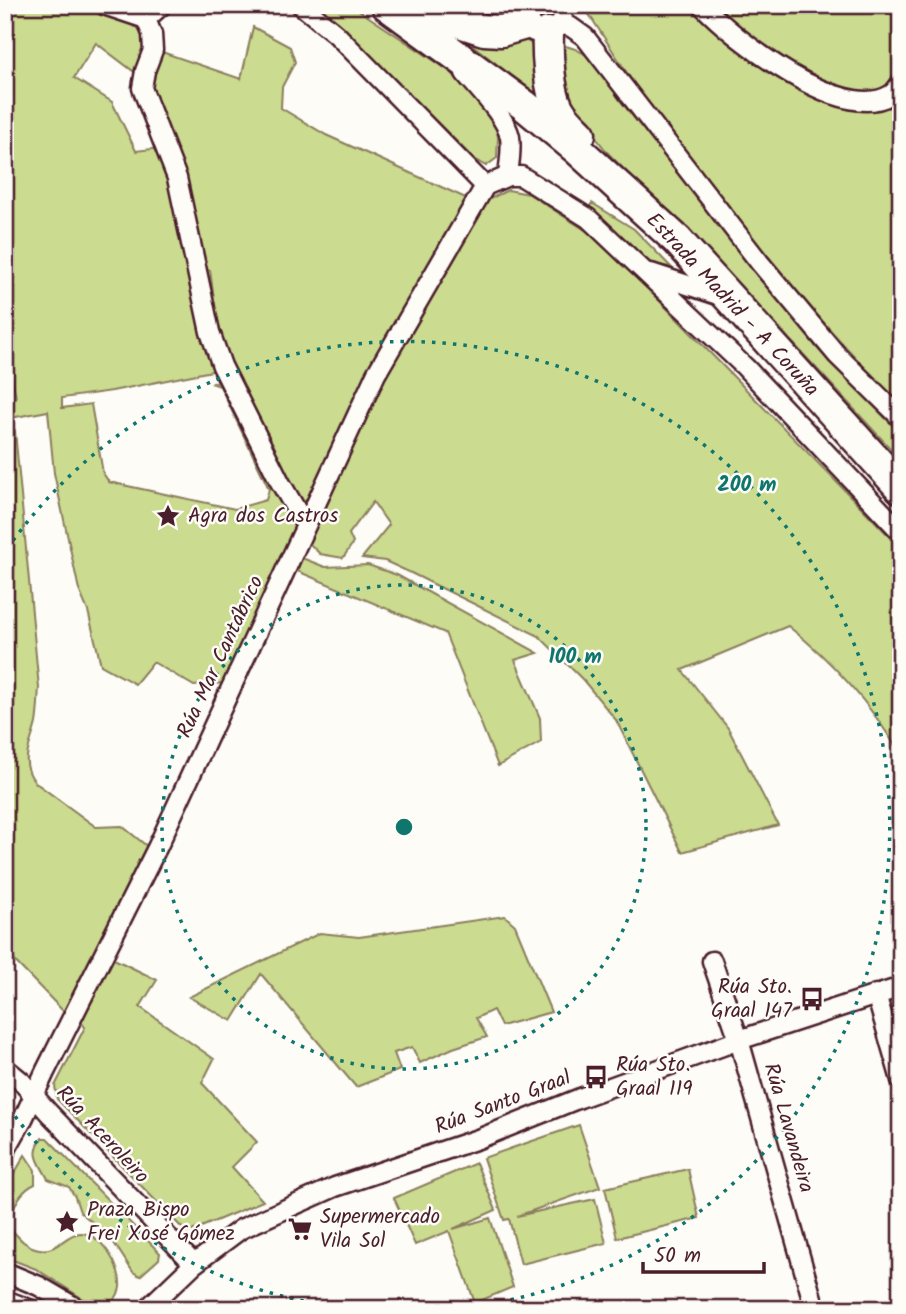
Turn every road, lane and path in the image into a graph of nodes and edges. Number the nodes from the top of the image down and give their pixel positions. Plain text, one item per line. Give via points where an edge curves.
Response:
1 (104, 5) edge
2 (162, 5) edge
3 (301, 5) edge
4 (387, 5) edge
5 (399, 5) edge
6 (562, 5) edge
7 (702, 5) edge
8 (534, 16) edge
9 (146, 19) junction
10 (445, 48) junction
11 (901, 83) edge
12 (508, 176) junction
13 (617, 184) junction
14 (485, 186) junction
15 (644, 271) junction
16 (727, 298) junction
17 (901, 418) edge
18 (901, 488) edge
19 (307, 522) junction
20 (901, 532) edge
21 (712, 961) dead end
22 (901, 987) edge
23 (876, 994) junction
24 (739, 1040) junction
25 (5, 1068) edge
26 (901, 1080) edge
27 (34, 1095) junction
28 (5, 1151) edge
29 (194, 1264) junction
30 (5, 1272) edge
31 (5, 1300) edge
32 (29, 1309) edge
33 (78, 1309) edge
34 (147, 1309) edge
35 (815, 1309) edge

1 - 9 street
2 - 9 street
3 - 14 street via 336,34
4 - 10 highway, Estrada Madrid - A Coruña
5 - 8 highway via 484,30 501,31
6 - 8 street via 563,12
7 - 11 street via 732,35 780,68 845,99 866,101 890,95
8 - 13 highway via 556,106 595,148
8 - 17 street via 571,27 585,37 760,263 837,355
9 - 19 street via 153,50 142,88 177,178 210,332 222,366 280,482
10 - 12 street via 508,131
10 - 13 highway, Estrada Madrid - A Coruña via 524,105
12 - 14 street
12 - 15 street via 522,176 588,218
13 - 16 highway, Estrada Madrid - A Coruña via 677,240
14 - 19 street, Rúa Mar Cantábrico via 376,374
15 - 16 street
15 - 20 street via 745,368
16 - 18 highway, Estrada Madrid - A Coruña
19 - 27 street, Rúa Mar Cantábrico via 158,846
21 - 24 street, Rúa Lavandeira
22 - 23 street, Rúa Santo Graal
23 - 24 street, Rúa Santo Graal
23 - 26 street
24 - 29 street, Rúa Santo Graal via 335,1188 240,1229
24 - 35 street, Rúa Lavandeira
25 - 27 street, Rúa Aceroleiro
27 - 28 street, Rúa Mar Cantábrico
27 - 29 street, Rúa Aceroleiro
29 - 34 street, Rúa Santo Graal
30 - 33 street
31 - 32 street

